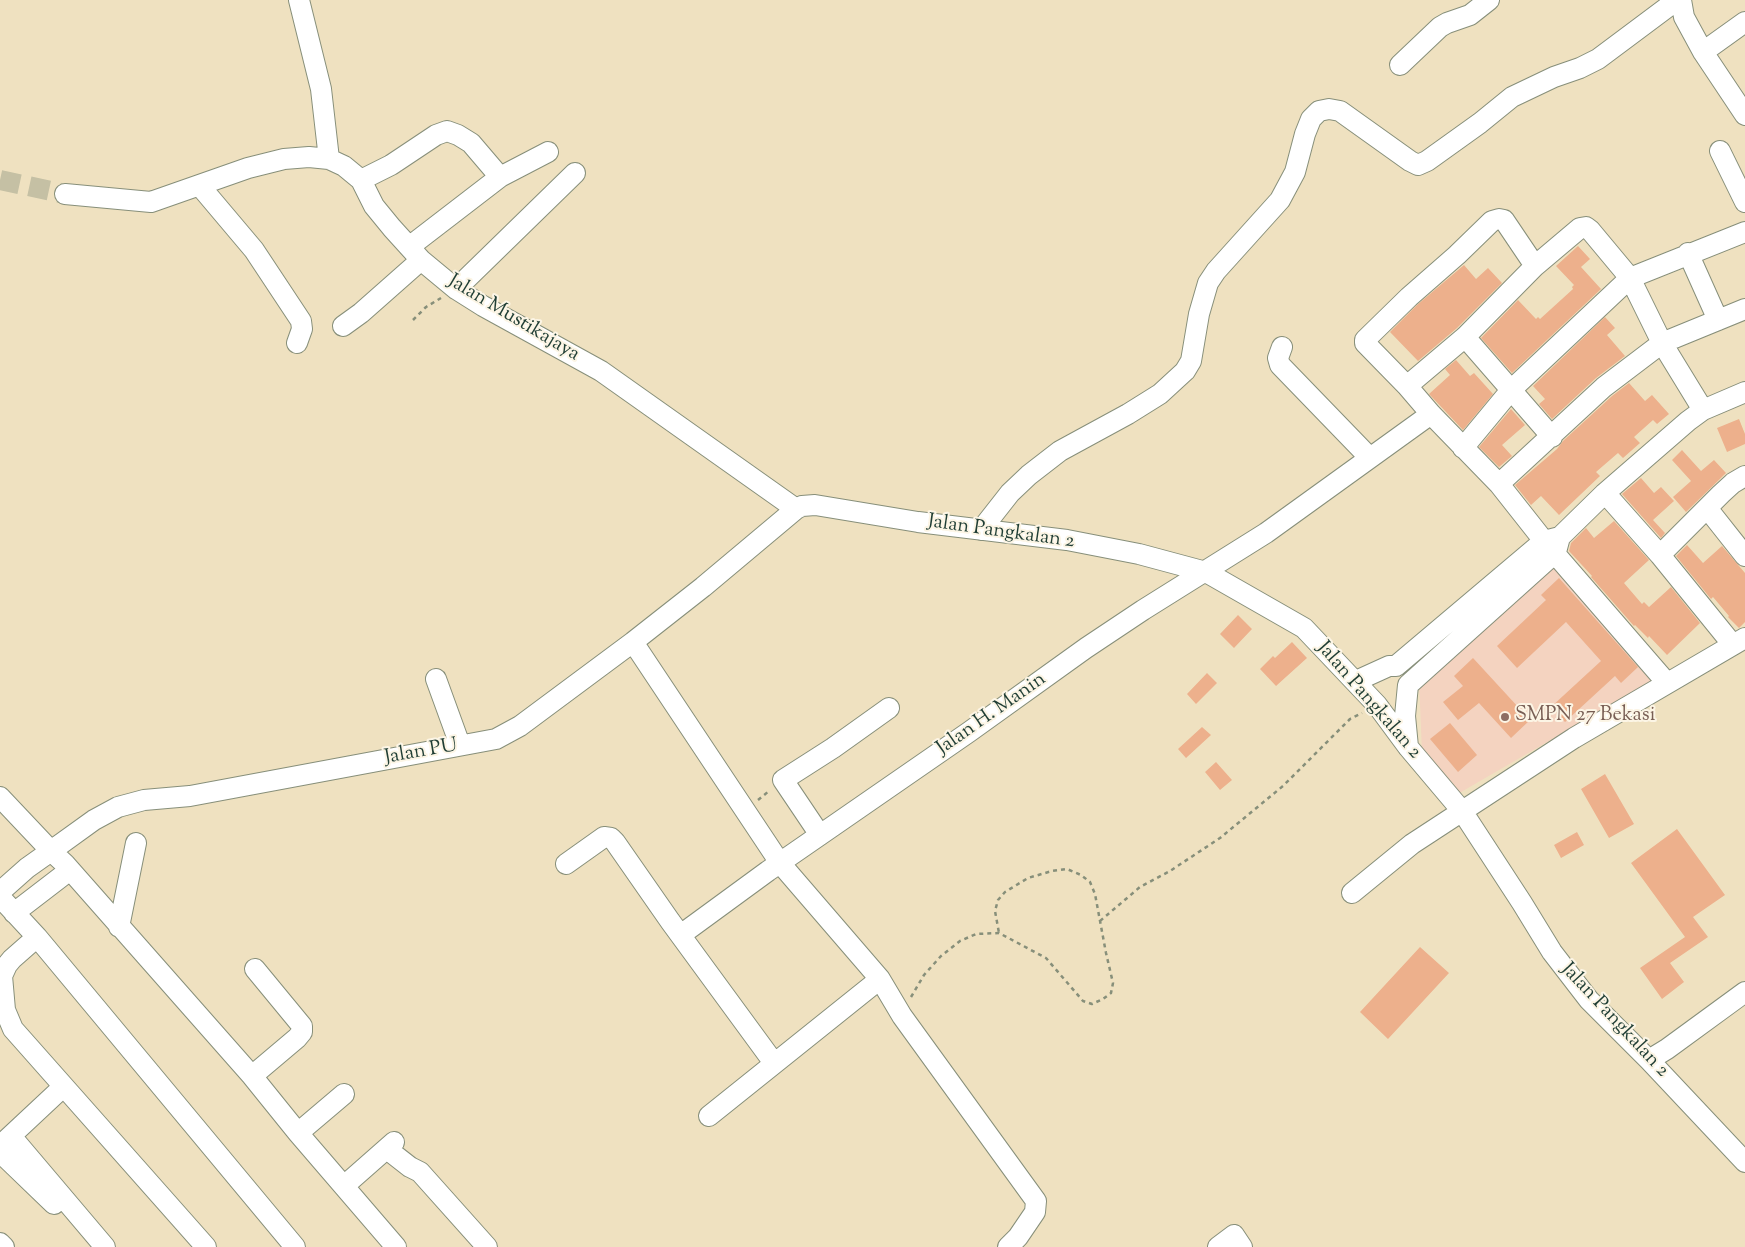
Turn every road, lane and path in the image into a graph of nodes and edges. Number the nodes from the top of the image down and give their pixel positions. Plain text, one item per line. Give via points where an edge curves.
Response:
1 (1489, 0) edge
2 (1677, 0) edge
3 (1682, 0) edge
4 (300, 4) edge
5 (1745, 22) edge
6 (1703, 52) junction
7 (1400, 65) dead end
8 (1745, 115) edge
9 (1720, 151) dead end
10 (548, 152) dead end
11 (329, 159) junction
12 (575, 174) dead end
13 (500, 177) junction
14 (361, 180) junction
15 (200, 186) junction
16 (65, 194) tunnel mouth
17 (1745, 202) edge
18 (1745, 232) edge
19 (1688, 253) junction
20 (415, 254) junction
21 (1535, 266) junction
22 (1630, 278) junction
23 (456, 289) junction
24 (1745, 309) edge
25 (413, 320) dead end
26 (1718, 320) junction
27 (344, 326) dead end
28 (1465, 337) junction
29 (297, 343) dead end
30 (1662, 343) junction
31 (1282, 347) dead end
32 (1407, 386) junction
33 (1511, 390) junction
34 (1745, 392) edge
35 (1703, 410) junction
36 (1431, 414) junction
37 (1552, 436) junction
38 (1463, 448) junction
39 (1370, 458) junction
40 (1745, 476) edge
41 (1499, 484) junction
42 (1605, 493) junction
43 (1707, 508) junction
44 (796, 509) junction
45 (981, 530) junction
46 (1553, 543) junction
47 (1660, 555) junction
48 (1745, 556) edge
49 (1206, 572) junction
50 (1739, 641) edge
51 (633, 642) junction
52 (1396, 666) junction
53 (436, 679) dead end
54 (1356, 681) junction
55 (1412, 681) junction
56 (1667, 683) junction
57 (1377, 705) junction
58 (889, 708) dead end
59 (460, 745) junction
60 (1408, 747) junction
61 (783, 780) junction
62 (0, 797) edge
63 (745, 811) junction
64 (1462, 812) junction
65 (820, 835) junction
66 (136, 843) dead end
67 (51, 851) junction
68 (780, 863) junction
69 (566, 864) dead end
70 (70, 870) junction
71 (0, 892) edge
72 (1352, 893) dead end
73 (0, 897) edge
74 (14, 913) junction
75 (1100, 921) junction
76 (119, 927) junction
77 (686, 931) dead end
78 (999, 933) junction
79 (37, 937) junction
80 (255, 968) dead end
81 (880, 979) junction
82 (1745, 992) edge
83 (902, 1016) junction
84 (1650, 1060) junction
85 (774, 1063) junction
86 (252, 1076) junction
87 (63, 1087) junction
88 (344, 1094) dead end
89 (708, 1116) dead end
90 (298, 1133) junction
91 (4, 1144) edge
92 (1745, 1162) edge
93 (344, 1186) junction
94 (0, 1243) edge
95 (1017, 1244) edge
96 (4, 1247) edge
97 (99, 1247) edge
98 (105, 1247) edge
99 (206, 1247) edge
100 (295, 1247) edge
101 (396, 1247) edge
102 (487, 1247) edge
103 (1218, 1247) edge
104 (1242, 1247) edge

1 - 7 street via 1470,15 1440,27
2 - 45 street via 1598,59 1512,97 1418,165 1340,111 1319,111 1311,119 1296,172 1280,200 1208,283 1191,361 1185,371 1160,394 1060,451 1010,493
3 - 6 street via 1684,17
4 - 11 street via 321,90
5 - 6 street
6 - 8 street
9 - 17 street
10 - 13 street
11 - 14 street, Jalan Mustikajaya
11 - 15 street, Jalan Mustikajaya via 284,159
12 - 23 street
13 - 14 street via 471,143 447,131
13 - 20 street
14 - 20 street, Jalan Mustikajaya via 374,206
15 - 16 street, Jalan Mustikajaya via 151,202
15 - 29 street via 254,250 301,321
18 - 19 street
19 - 22 street
19 - 26 street
20 - 23 street, Jalan Mustikajaya
20 - 27 street via 362,313
21 - 22 street via 1580,228 1586,227
21 - 28 street
21 - 32 street via 1504,220 1498,219 1409,297 1365,340
22 - 30 street
22 - 33 street
23 - 25 path via 426,307
23 - 44 street, Jalan Mustikajaya via 601,371
24 - 26 street
26 - 30 street
28 - 32 street
28 - 33 street
30 - 35 street
30 - 37 street via 1604,387
31 - 39 street via 1278,358 1280,365
32 - 36 street
33 - 37 street
33 - 38 street
34 - 35 street
35 - 42 street
36 - 38 street
36 - 39 street, Jalan H. Manin
37 - 41 street
38 - 41 street
39 - 49 street, Jalan H. Manin
40 - 43 street
41 - 46 street
42 - 46 street
42 - 47 street
43 - 47 street
43 - 48 street
44 - 45 street, Jalan Pangkalan 2 via 815,505
44 - 51 street, Jalan PU
45 - 49 street, Jalan Pangkalan 2 via 1067,540 1139,554
46 - 52 street
46 - 55 street
46 - 56 street
47 - 50 street
49 - 54 street, Jalan Pangkalan 2 via 1304,628
49 - 65 street, Jalan H. Manin via 1086,648
50 - 56 street
51 - 59 street, Jalan PU via 520,726 496,739
51 - 63 street
52 - 54 street
52 - 55 street
53 - 59 street
54 - 57 street, Jalan Pangkalan 2
55 - 60 street via 1408,685 1405,716
56 - 64 street via 1574,738
57 - 60 street, Jalan Pangkalan 2
57 - 75 path via 1350,719 1283,786 1220,838 1140,887
58 - 61 street
59 - 67 street, Jalan PU via 190,796 144,800 118,807 94,820
60 - 64 street, Jalan Pangkalan 2
61 - 63 path
61 - 65 street
62 - 67 street
63 - 68 street
64 - 72 street via 1412,844
64 - 84 street, Jalan Pangkalan 2 via 1552,952 1589,1000
65 - 68 street, Jalan H. Manin
66 - 76 street
67 - 70 street
67 - 71 street, Jalan PU
68 - 77 street, Jalan H. Manin
68 - 81 street
69 - 85 street via 604,837 616,842
70 - 74 street
70 - 76 street
73 - 74 street
74 - 79 street
75 - 78 path via 1090,882 1081,874 1067,869 1028,878 1005,892 998,900 996,911
75 - 78 path via 1113,983 1111,993 1092,1004 1083,1001 1046,958
76 - 86 street
78 - 83 path via 976,934 960,941 941,956 924,976
79 - 87 street via 7,965 2,976 5,1010 13,1029
79 - 100 street
80 - 86 street via 302,1026 302,1032
81 - 83 street
81 - 85 street
82 - 84 street
83 - 95 street via 1036,1201 1035,1212
84 - 92 street, Jalan Pangkalan 2
85 - 89 street
86 - 90 street
87 - 91 street
87 - 99 street
88 - 90 street
90 - 93 street
91 - 97 street
91 - 98 street
93 - 101 street
93 - 102 street via 390,1146 410,1167 420,1172
94 - 96 street
103 - 104 street via 1234,1235

